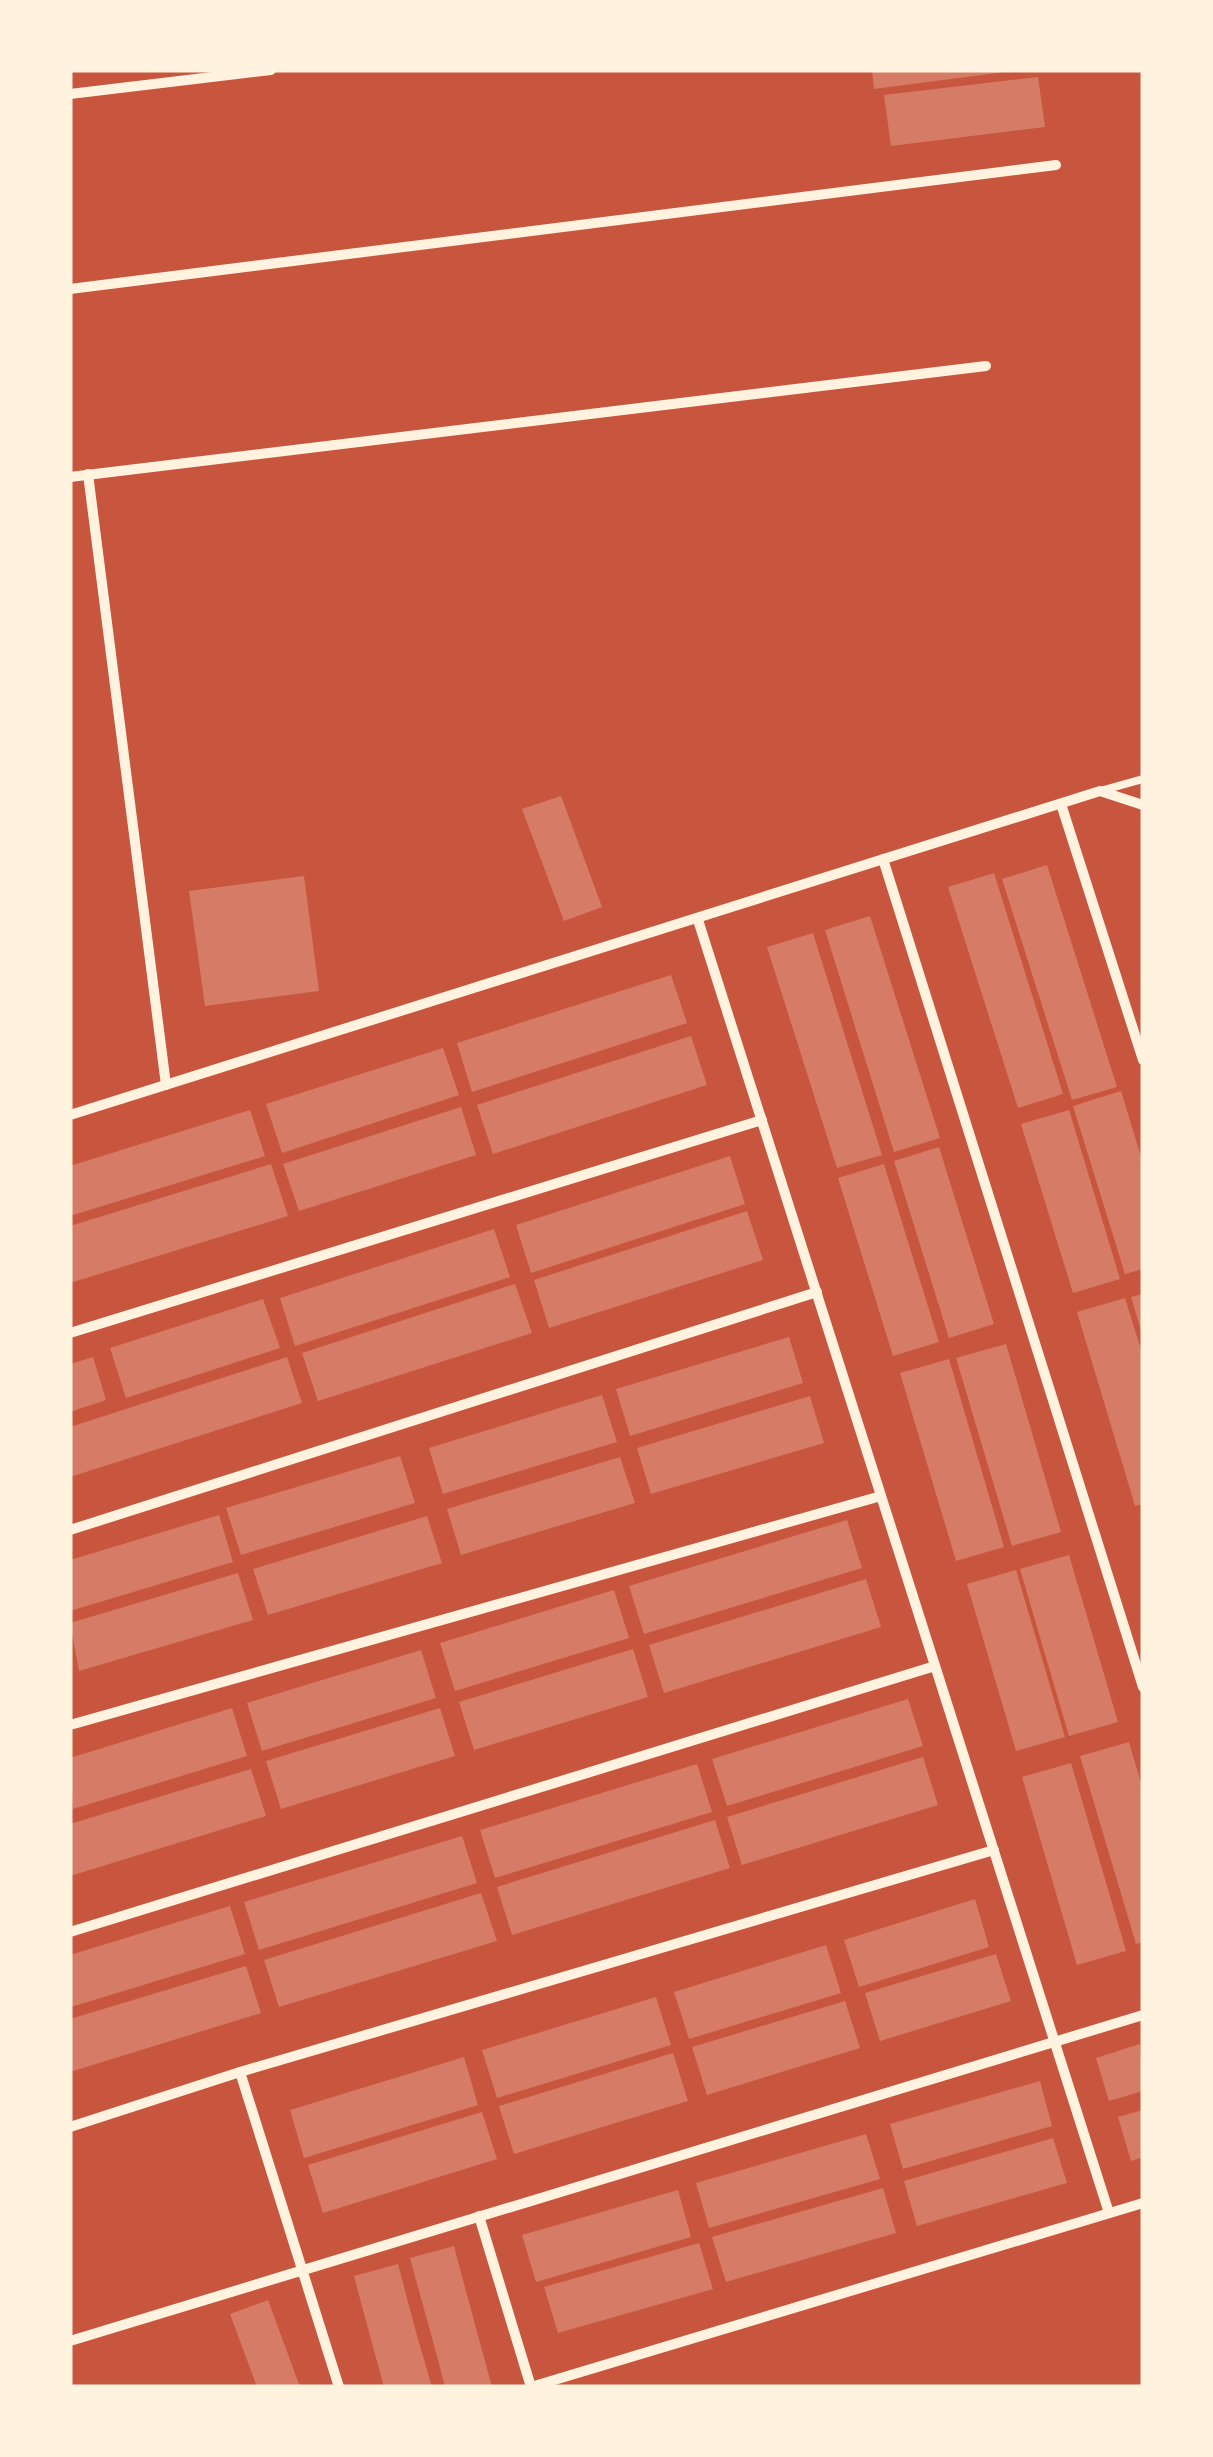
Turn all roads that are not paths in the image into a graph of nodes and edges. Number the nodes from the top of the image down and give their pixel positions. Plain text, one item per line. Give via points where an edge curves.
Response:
1 (270, 70) edge
2 (70, 94) edge
3 (1056, 165) dead end
4 (70, 290) edge
5 (986, 366) dead end
6 (88, 474) junction
7 (70, 477) edge
8 (1143, 779) edge
9 (1100, 791) junction
10 (1062, 804) junction
11 (1143, 805) edge
12 (883, 859) junction
13 (698, 920) junction
14 (1143, 1060) edge
15 (166, 1086) junction
16 (70, 1116) edge
17 (762, 1120) junction
18 (817, 1292) junction
19 (70, 1333) edge
20 (881, 1496) junction
21 (70, 1530) edge
22 (936, 1666) junction
23 (1143, 1687) edge
24 (70, 1726) edge
25 (994, 1850) junction
26 (70, 1932) edge
27 (1143, 2015) edge
28 (1054, 2042) junction
29 (240, 2072) junction
30 (70, 2127) edge
31 (1143, 2203) edge
32 (1109, 2213) junction
33 (479, 2216) junction
34 (302, 2270) junction
35 (70, 2341) edge
36 (338, 2387) edge
37 (531, 2387) edge

1 - 2 street
3 - 4 street
5 - 6 street
6 - 7 street
6 - 15 street
8 - 9 lane
9 - 10 street
9 - 11 street
10 - 12 street
10 - 14 street
12 - 13 street via 785,886
12 - 23 street
13 - 15 street
13 - 17 street
15 - 16 street
17 - 18 street
17 - 19 street
18 - 20 street
18 - 21 street
20 - 22 street
20 - 24 street
22 - 25 street
22 - 26 street
25 - 28 street
25 - 29 street
27 - 28 street
28 - 32 street
28 - 33 street
29 - 30 street
29 - 34 street
31 - 32 street
32 - 37 street
33 - 34 street
33 - 37 street
34 - 35 street
34 - 36 street

